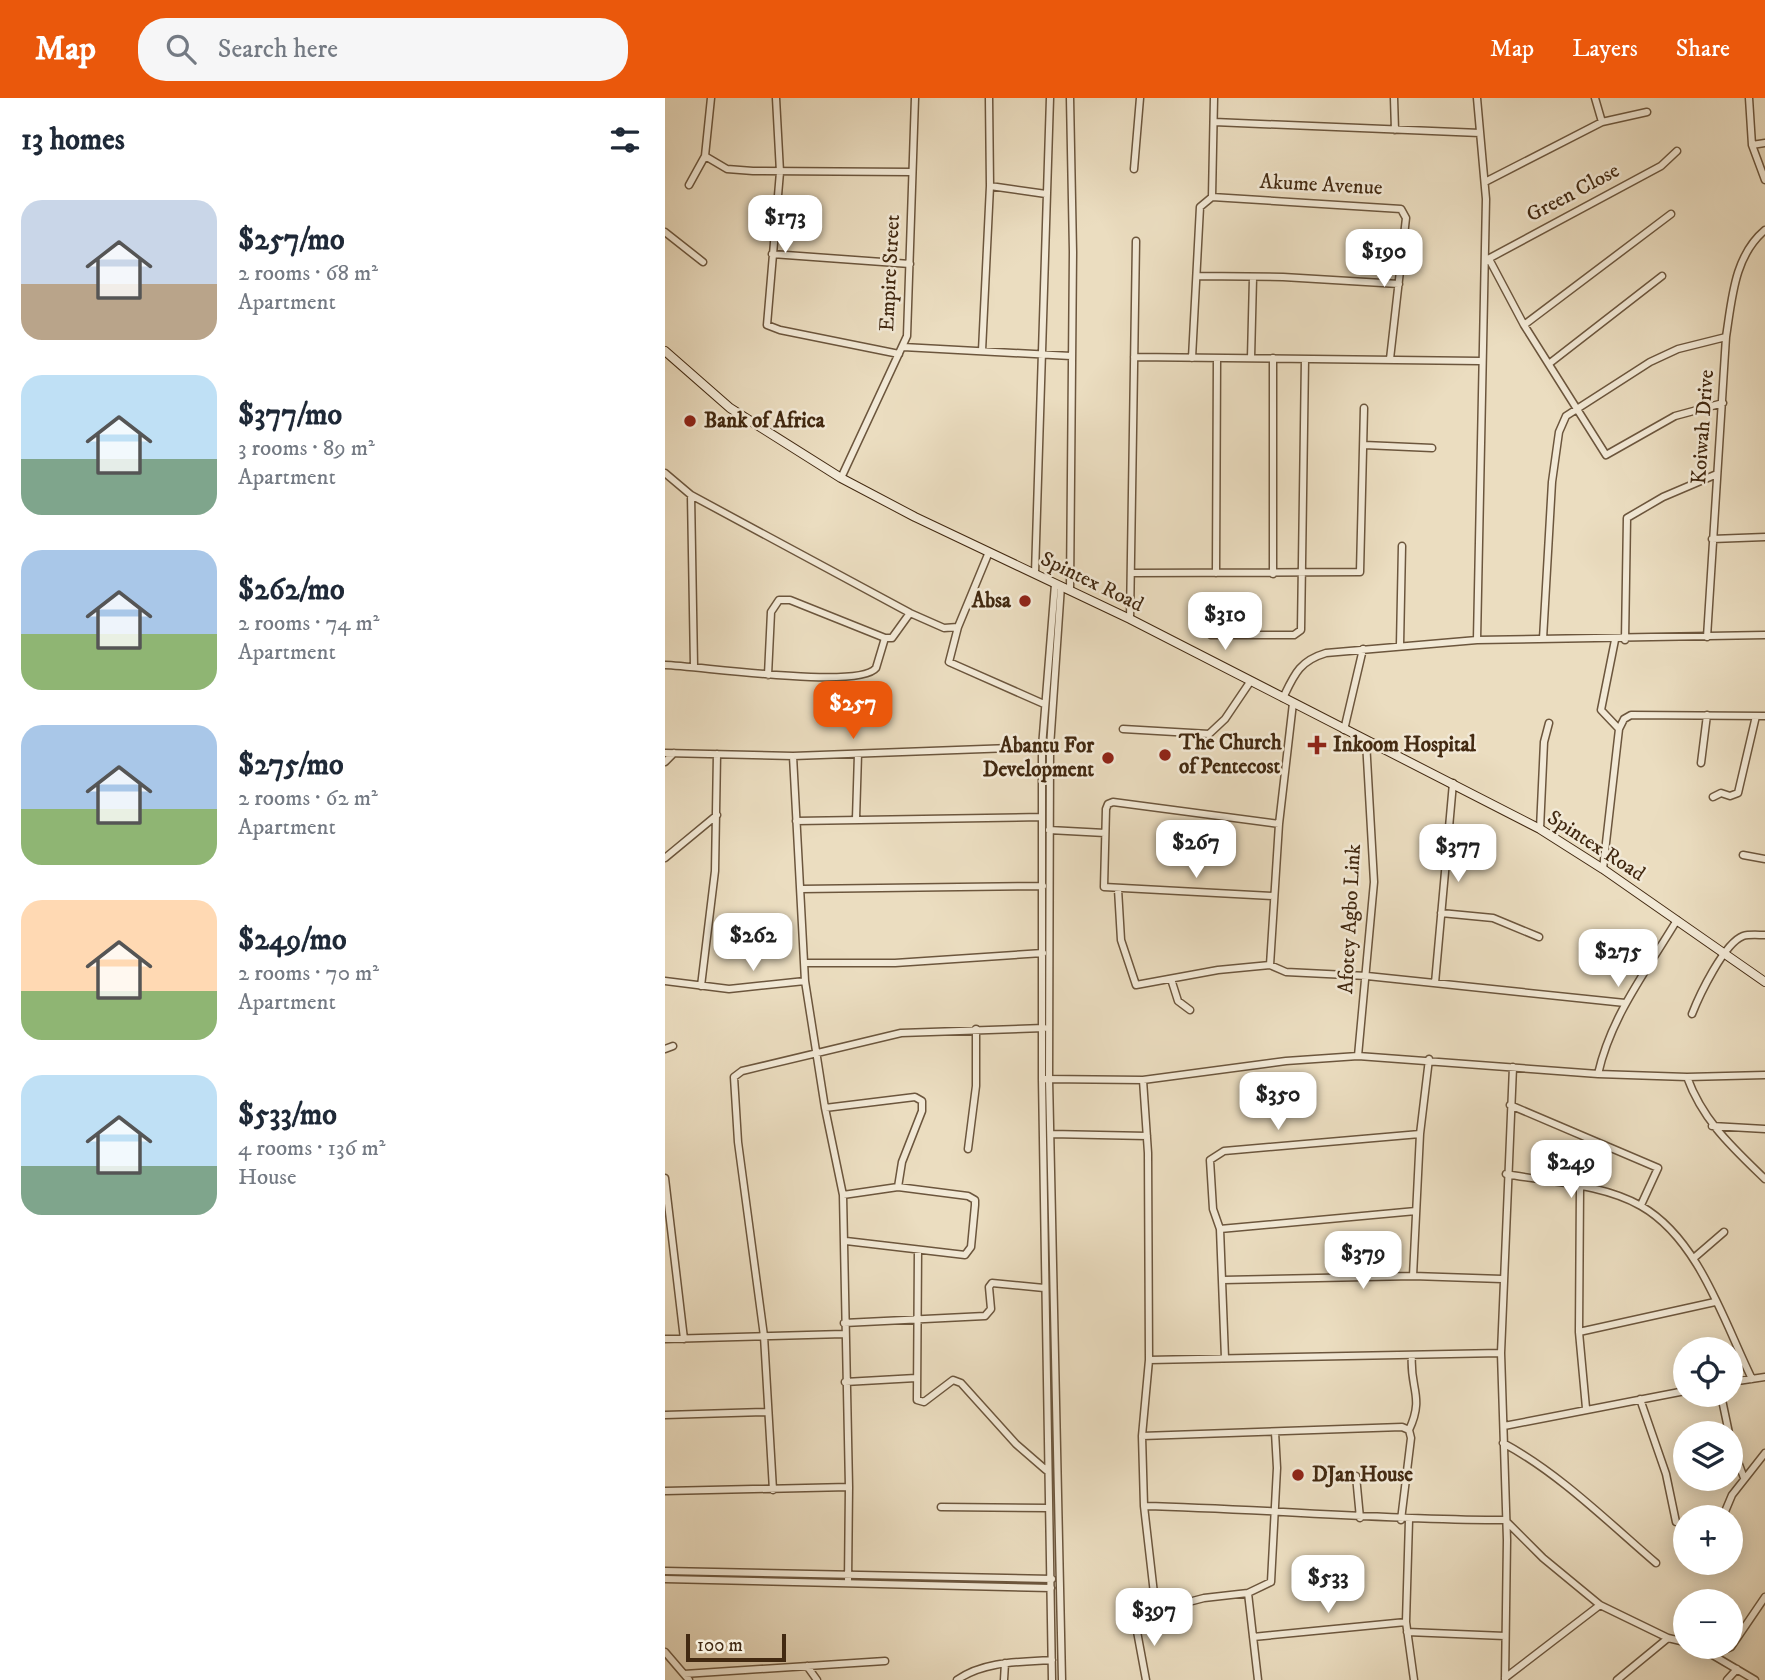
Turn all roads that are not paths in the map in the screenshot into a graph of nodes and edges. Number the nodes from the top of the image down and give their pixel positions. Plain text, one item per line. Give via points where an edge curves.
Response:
1 (711, 98) edge
2 (776, 98) edge
3 (915, 98) edge
4 (989, 98) edge
5 (1050, 98) edge
6 (1070, 98) edge
7 (1140, 98) edge
8 (1214, 98) edge
9 (1394, 98) edge
10 (1477, 98) edge
11 (1595, 98) edge
12 (1749, 98) edge
13 (1647, 112) dead end
14 (1214, 122) junction
15 (1602, 122) junction
16 (1395, 130) junction
17 (1480, 133) junction
18 (1765, 143) edge
19 (1752, 145) junction
20 (1677, 151) dead end
21 (705, 156) junction
22 (1134, 169) dead end
23 (780, 172) junction
24 (912, 172) junction
25 (1765, 180) edge
26 (1485, 182) junction
27 (689, 185) dead end
28 (990, 186) junction
29 (1046, 194) junction
30 (1212, 197) junction
31 (1671, 214) dead end
32 (1765, 230) edge
33 (665, 232) edge
34 (1136, 241) dead end
35 (772, 254) junction
36 (1486, 260) junction
37 (703, 262) dead end
38 (910, 264) junction
39 (1197, 276) junction
40 (1662, 276) dead end
41 (1252, 278) junction
42 (1399, 284) junction
43 (1524, 325) junction
44 (1726, 337) junction
45 (903, 347) junction
46 (665, 351) edge
47 (982, 351) junction
48 (899, 354) junction
49 (1041, 354) junction
50 (1071, 356) junction
51 (1134, 357) junction
52 (1192, 358) junction
53 (1217, 358) junction
54 (1251, 358) junction
55 (1273, 358) junction
56 (1305, 359) junction
57 (1390, 359) junction
58 (1480, 361) junction
59 (1550, 363) junction
60 (1723, 402) junction
61 (1364, 408) dead end
62 (1576, 408) junction
63 (1364, 445) junction
64 (1432, 448) dead end
65 (665, 473) edge
66 (1717, 474) junction
67 (841, 478) junction
68 (691, 495) junction
69 (1765, 537) edge
70 (1712, 539) junction
71 (1402, 547) dead end
72 (989, 552) junction
73 (1132, 573) junction
74 (1216, 573) junction
75 (1035, 574) junction
76 (1273, 574) junction
77 (1304, 575) junction
78 (1058, 585) junction
79 (1070, 590) junction
80 (910, 613) junction
81 (1130, 619) junction
82 (958, 627) junction
83 (1211, 635) dead end
84 (1765, 635) edge
85 (1707, 637) junction
86 (885, 638) junction
87 (1543, 639) junction
88 (1477, 640) junction
89 (1615, 640) junction
90 (1625, 640) junction
91 (1400, 645) junction
92 (1363, 649) junction
93 (665, 665) edge
94 (694, 666) junction
95 (768, 675) junction
96 (1250, 682) junction
97 (1283, 698) junction
98 (1293, 703) junction
99 (1045, 704) junction
100 (1707, 715) junction
101 (1756, 716) junction
102 (1765, 716) edge
103 (1549, 723) dead end
104 (1123, 729) dead end
105 (1619, 729) junction
106 (1344, 730) junction
107 (1366, 741) junction
108 (1042, 747) junction
109 (665, 753) edge
110 (674, 753) junction
111 (717, 754) junction
112 (857, 754) junction
113 (793, 756) junction
114 (665, 762) edge
115 (1702, 763) dead end
116 (1453, 783) junction
117 (1713, 797) dead end
118 (717, 815) junction
119 (1042, 817) junction
120 (856, 819) junction
121 (796, 821) junction
122 (1279, 824) junction
123 (1049, 830) junction
124 (1539, 830) junction
125 (1105, 833) junction
126 (1743, 855) dead end
127 (665, 858) edge
128 (1765, 859) edge
129 (1603, 869) junction
130 (1043, 886) junction
131 (801, 889) junction
132 (1118, 889) junction
133 (1273, 896) junction
134 (1441, 913) junction
135 (1677, 920) junction
136 (1765, 935) edge
137 (1539, 937) dead end
138 (1042, 953) junction
139 (1726, 955) junction
140 (804, 963) junction
141 (1270, 965) junction
142 (1367, 976) junction
143 (1171, 979) junction
144 (665, 981) edge
145 (805, 981) junction
146 (1765, 982) edge
147 (1436, 983) junction
148 (701, 986) junction
149 (1625, 1003) junction
150 (1190, 1010) dead end
151 (1692, 1014) dead end
152 (1046, 1028) junction
153 (976, 1029) junction
154 (816, 1054) junction
155 (1358, 1056) junction
156 (1429, 1059) junction
157 (1513, 1067) junction
158 (1598, 1074) junction
159 (1765, 1075) edge
160 (1687, 1077) junction
161 (1045, 1079) junction
162 (1143, 1080) junction
163 (1510, 1105) junction
164 (824, 1108) junction
165 (1712, 1126) junction
166 (1765, 1129) edge
167 (1051, 1134) junction
168 (1420, 1134) junction
169 (1147, 1136) junction
170 (968, 1149) dead end
171 (1506, 1174) junction
172 (665, 1178) edge
173 (1765, 1179) edge
174 (898, 1187) junction
175 (1580, 1188) junction
176 (843, 1195) junction
177 (1641, 1205) junction
178 (1416, 1211) junction
179 (1220, 1229) junction
180 (1724, 1232) dead end
181 (846, 1241) junction
182 (918, 1250) junction
183 (1695, 1257) junction
184 (1413, 1276) junction
185 (1502, 1279) junction
186 (1223, 1280) junction
187 (1044, 1288) junction
188 (1715, 1302) junction
189 (916, 1321) junction
190 (844, 1323) junction
191 (1579, 1332) junction
192 (844, 1334) junction
193 (764, 1336) junction
194 (665, 1339) edge
195 (684, 1339) junction
196 (1501, 1353) junction
197 (1412, 1355) junction
198 (1225, 1358) junction
199 (1149, 1360) junction
200 (1765, 1377) edge
201 (916, 1378) junction
202 (1752, 1379) junction
203 (1743, 1380) edge
204 (845, 1382) junction
205 (1673, 1393) edge
206 (1640, 1399) junction
207 (1585, 1409) junction
208 (767, 1412) junction
209 (665, 1415) edge
210 (1504, 1426) junction
211 (1409, 1430) junction
212 (1275, 1432) junction
213 (1142, 1436) junction
214 (1503, 1443) junction
215 (1765, 1453) edge
216 (1046, 1470) junction
217 (1356, 1476) dead end
218 (1744, 1478) joint
219 (849, 1487) junction
220 (773, 1490) junction
221 (665, 1491) edge
222 (1729, 1505) edge
223 (1144, 1506) junction
224 (940, 1507) dead end
225 (1048, 1508) junction
226 (1673, 1508) edge
227 (1275, 1510) junction
228 (1360, 1518) junction
229 (1401, 1520) junction
230 (1409, 1520) junction
231 (1505, 1520) junction
232 (1656, 1563) dead end
233 (665, 1571) edge
234 (848, 1578) junction
235 (665, 1579) edge
236 (1054, 1579) junction
237 (1054, 1588) junction
238 (1248, 1593) junction
239 (1765, 1597) edge
240 (1600, 1605) junction
241 (1156, 1611) junction
242 (1406, 1622) junction
243 (1743, 1629) edge
244 (1407, 1632) junction
245 (1505, 1636) junction
246 (1253, 1637) junction
247 (1668, 1638) junction
248 (1673, 1639) edge
249 (665, 1652) edge
250 (1720, 1659) edge
251 (1052, 1660) junction
252 (885, 1661) dead end
253 (1005, 1663) junction
254 (675, 1664) junction
255 (665, 1666) edge
256 (807, 1666) junction
257 (1737, 1669) junction
258 (687, 1677) edge
259 (1505, 1679) edge
260 (817, 1680) edge
261 (957, 1680) edge
262 (1004, 1680) edge
263 (1052, 1680) edge
264 (1062, 1680) edge
265 (1146, 1680) edge
266 (1258, 1680) edge
267 (1414, 1680) edge
268 (1617, 1680) edge
269 (1727, 1680) edge
270 (1755, 1680) edge

1 - 21 street
2 - 23 street
3 - 24 street, Empire Street
4 - 28 street
5 - 29 street
6 - 50 street
7 - 22 street
8 - 14 street
9 - 16 street
10 - 17 street
11 - 15 street
12 - 19 street
13 - 15 street
14 - 16 street
14 - 30 street
15 - 26 street
16 - 17 street
17 - 26 street
18 - 19 street
19 - 25 street
20 - 36 street, Green Close via 1661,166
21 - 23 street via 727,169
21 - 27 street
23 - 24 street
23 - 35 street
24 - 38 street, Empire Street
26 - 36 street
28 - 29 street
28 - 47 street
29 - 49 street
30 - 39 street via 1201,207
30 - 42 street, Akume Avenue via 1401,209 1406,218
31 - 43 street
32 - 44 street, Koiwah Drive via 1742,261
33 - 37 street
34 - 51 street
35 - 38 street
35 - 48 street via 767,325
36 - 43 street
36 - 58 street
38 - 45 street, Empire Street
39 - 41 street
39 - 52 street
40 - 59 street
41 - 42 street
41 - 54 street
42 - 57 street, Akume Avenue
43 - 59 street
44 - 60 street, Koiwah Drive
44 - 62 street via 1678,349 1650,362
45 - 47 street
45 - 48 street, Empire Street
46 - 67 main road, Spintex Road via 730,408
47 - 49 street
48 - 67 street, Empire Street
49 - 50 street
49 - 75 street
50 - 79 street
51 - 52 street
51 - 73 street
52 - 53 street
53 - 54 street
53 - 74 street
54 - 55 street
55 - 56 street
55 - 76 street
56 - 57 street
56 - 77 street
57 - 58 street
58 - 88 street
59 - 62 street
60 - 62 street via 1675,416 1608,455
60 - 66 street, Koiwah Drive
61 - 63 street
62 - 87 street via 1562,422 1552,482
63 - 64 street
63 - 77 street via 1360,572
65 - 68 street
66 - 70 street, Koiwah Drive
66 - 90 street via 1663,497 1627,519
67 - 72 main road, Spintex Road
68 - 80 street
68 - 94 street
69 - 70 street
70 - 85 street, Koiwah Drive
71 - 91 street
72 - 75 main road, Spintex Road
72 - 82 street
73 - 74 street
73 - 81 street
74 - 76 street
75 - 78 main road, Spintex Road
76 - 77 street
77 - 83 street via 1299,634
78 - 79 main road, Spintex Road
78 - 99 street
78 - 123 street
79 - 81 main road, Spintex Road
80 - 82 street via 944,628
80 - 86 street via 892,638
81 - 96 main road, Spintex Road
82 - 99 street via 949,662
84 - 85 street
85 - 90 street
86 - 95 street via 876,668 869,675
86 - 95 street via 790,600 779,600 771,612
87 - 88 street
87 - 89 street
88 - 91 street
89 - 90 street
89 - 105 street via 1601,710
91 - 92 street
92 - 97 street via 1306,659
92 - 106 street
93 - 94 street
94 - 95 street
96 - 97 main road, Spintex Road
96 - 104 street via 1209,734
97 - 98 main road, Spintex Road
98 - 106 main road, Spintex Road
98 - 122 street
99 - 108 street
100 - 101 street
100 - 105 street via 1631,715
100 - 115 street
101 - 102 street
101 - 117 street via 1738,793
103 - 124 street
105 - 129 street
106 - 107 main road, Spintex Road
107 - 116 main road, Spintex Road
107 - 142 street, Afotey Agbo Link via 1374,882
108 - 112 street
108 - 119 street
109 - 110 street
110 - 111 street
110 - 114 street
111 - 113 street
111 - 118 street
112 - 113 street
112 - 120 street
113 - 121 street
116 - 124 main road, Spintex Road
116 - 134 street
118 - 127 street
118 - 148 street
119 - 120 street
119 - 130 street
120 - 121 street
121 - 131 street
122 - 125 street via 1109,802
122 - 133 street
123 - 125 street
123 - 152 street
124 - 129 main road, Spintex Road
125 - 132 street via 1103,884
126 - 128 street
129 - 135 main road, Spintex Road
130 - 131 street
130 - 138 street
131 - 140 street
132 - 133 street
132 - 143 street via 1121,940 1133,982 1140,985
133 - 141 street
134 - 137 street via 1493,918
134 - 147 street
135 - 139 main road, Spintex Road
135 - 149 street
136 - 139 street via 1742,936
138 - 140 street via 895,963
138 - 152 street
139 - 146 main road, Spintex Road
139 - 151 street via 1709,977
140 - 145 street
141 - 142 street via 1286,972
141 - 143 street
142 - 147 street
142 - 155 street, Afotey Agbo Link
143 - 150 street via 1178,1001
144 - 148 street
145 - 148 street via 729,989
145 - 154 street
147 - 149 street
149 - 158 street via 1607,1039
152 - 153 street
152 - 161 street
153 - 154 street via 881,1036
153 - 170 street via 976,1086
154 - 164 street
154 - 193 street via 742,1071 732,1086
155 - 156 street
155 - 162 street
156 - 157 street
156 - 168 street
157 - 158 street
157 - 163 street
158 - 160 street
159 - 160 street
160 - 165 street
161 - 162 street
161 - 167 street
161 - 187 street
162 - 169 street
163 - 171 street
163 - 177 street via 1658,1168
164 - 174 street via 915,1097 922,1101
164 - 176 street
165 - 166 street
165 - 173 street
167 - 169 street
167 - 236 street
168 - 178 street
168 - 179 street via 1221,1152 1210,1160 1213,1209
169 - 199 street
171 - 175 street
171 - 185 street
172 - 195 street
174 - 176 street
174 - 182 street via 975,1200 968,1254
175 - 177 street
175 - 191 street
176 - 181 street
177 - 183 street
178 - 179 street
178 - 184 street
179 - 186 street
180 - 183 street
181 - 182 street
181 - 190 street
182 - 189 street
183 - 188 street
184 - 185 street
184 - 186 street
185 - 196 street
186 - 198 street
187 - 189 street via 992,1283 989,1314
187 - 216 street
188 - 191 street
188 - 202 street
189 - 190 street
189 - 201 street
190 - 192 street
191 - 207 street
192 - 193 street
192 - 204 street
193 - 195 street
193 - 208 street
194 - 195 street
196 - 197 street
196 - 210 street
197 - 198 street
197 - 211 street via 1418,1406
198 - 199 street
199 - 213 street
200 - 202 street
201 - 204 street
201 - 216 street via 917,1400 921,1402 946,1383 961,1383
202 - 203 street
204 - 219 street
205 - 206 street
206 - 207 street
206 - 226 street
207 - 210 street
208 - 209 street
208 - 220 street
210 - 214 street
211 - 212 street
211 - 229 street
212 - 213 street
212 - 227 street
213 - 223 street
214 - 231 street
214 - 232 street via 1574,1494
215 - 218 street
216 - 225 street
217 - 228 street
218 - 222 street
219 - 220 street
219 - 234 street
220 - 221 street
223 - 227 street
223 - 241 street
224 - 225 street
225 - 236 street
227 - 228 street
227 - 238 street via 1273,1577 1267,1586
228 - 229 street
229 - 230 street
230 - 231 street
230 - 242 street
231 - 240 street
231 - 245 street
233 - 234 street
234 - 235 street
234 - 236 street
234 - 237 street
236 - 237 street
237 - 251 street
237 - 264 street
238 - 241 street via 1204,1598
238 - 246 street
239 - 243 street
240 - 247 street
240 - 259 street
241 - 265 street via 1136,1619
242 - 244 street
242 - 246 street
244 - 245 street
244 - 267 street
245 - 259 street
246 - 266 street
247 - 248 street
247 - 268 street
249 - 254 street
250 - 257 street
251 - 253 street
251 - 263 street
252 - 256 street
253 - 261 street
253 - 262 street
254 - 255 street
254 - 258 street
256 - 258 street
256 - 260 street
257 - 269 street
257 - 270 street

